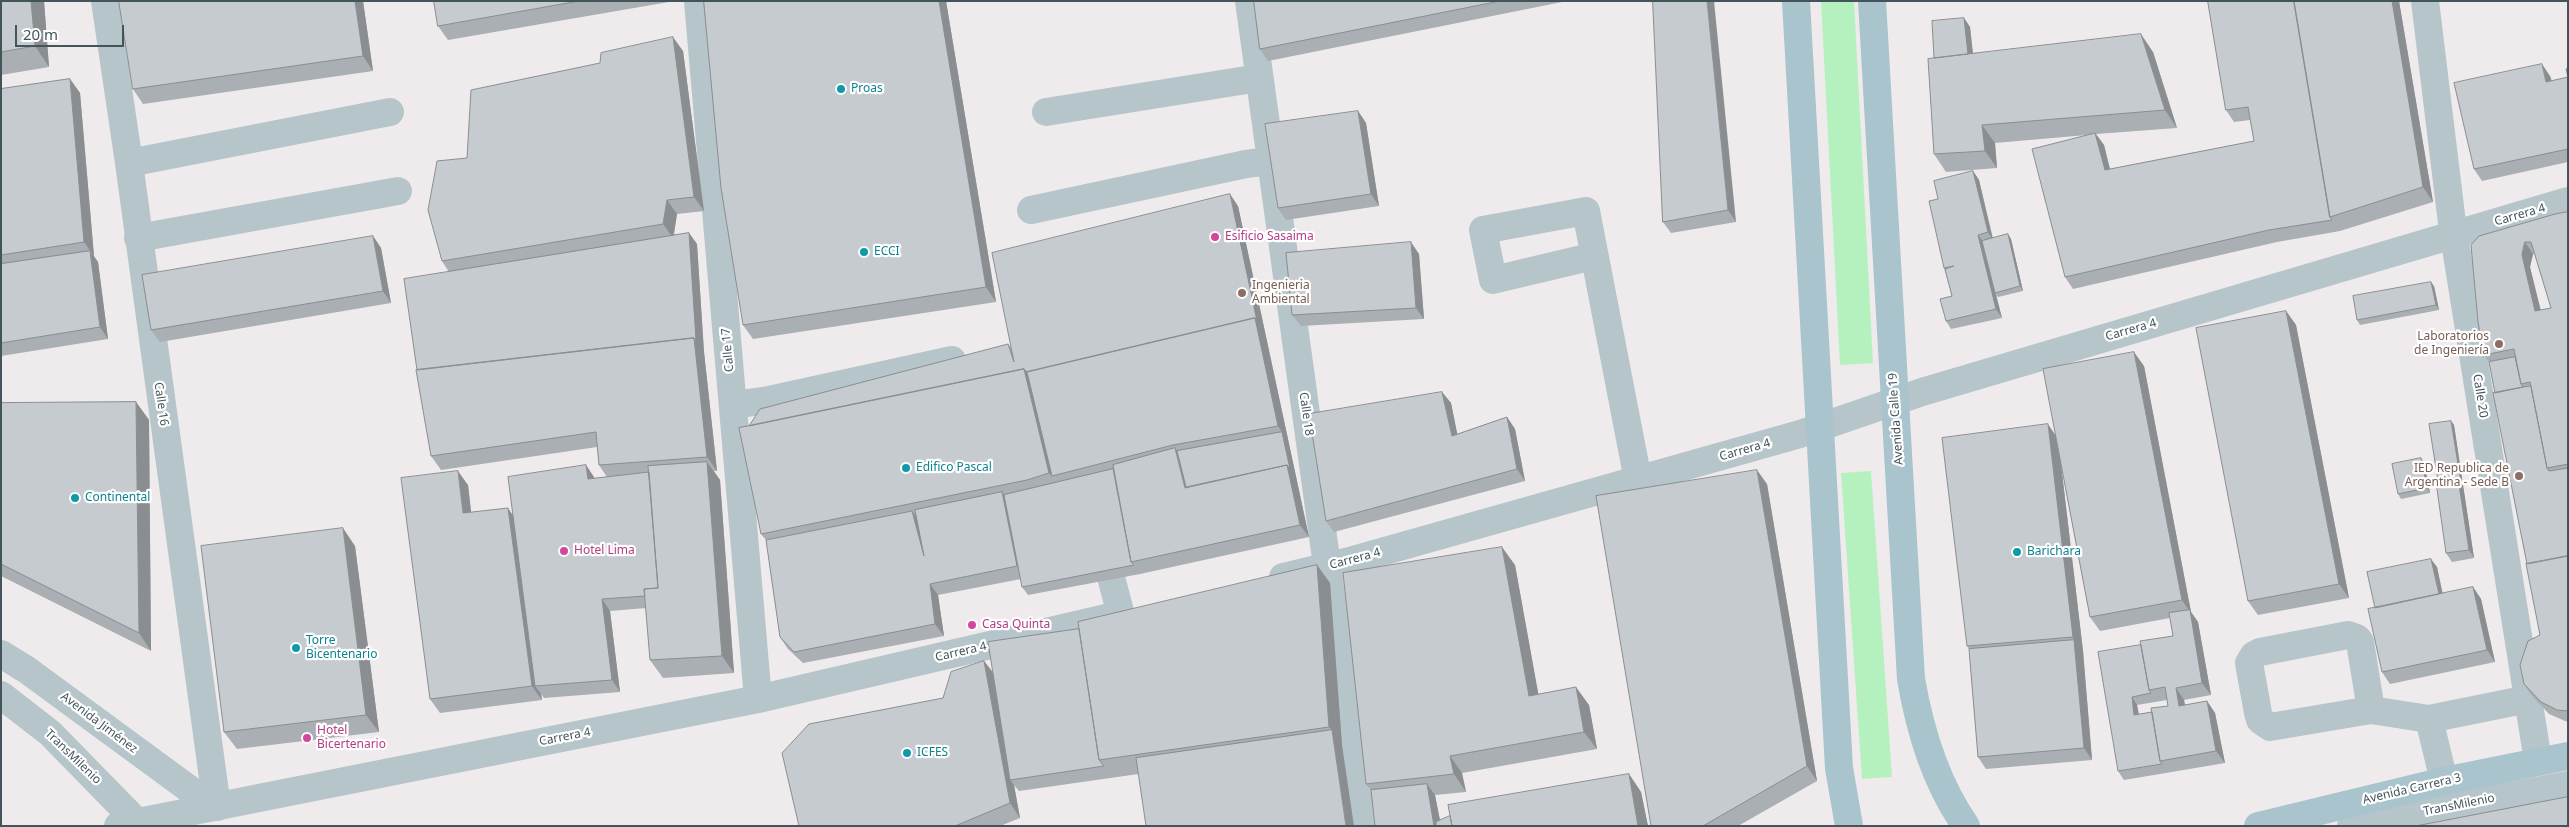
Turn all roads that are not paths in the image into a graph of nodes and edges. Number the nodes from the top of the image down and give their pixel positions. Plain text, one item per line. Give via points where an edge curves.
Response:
1 (105, 1) edge
2 (698, 1) edge
3 (1249, 1) edge
4 (1796, 1) edge
5 (1872, 1) edge
6 (2425, 1) edge
7 (1259, 78) junction
8 (390, 112) dead end
9 (1046, 112) dead end
10 (1269, 161) junction
11 (129, 162) junction
12 (398, 191) dead end
13 (2568, 201) edge
14 (1031, 210) dead end
15 (2454, 234) junction
16 (138, 238) junction
17 (1594, 256) dead end
18 (976, 355) edge
19 (1896, 401) junction
20 (733, 405) junction
21 (1821, 427) junction
22 (1638, 480) junction
23 (1329, 575) junction
24 (1112, 581) edge
25 (1262, 582) edge
26 (1356, 591) edge
27 (1150, 608) edge
28 (1121, 615) junction
29 (1, 654) edge
30 (1, 695) edge
31 (758, 699) junction
32 (2528, 699) junction
33 (2371, 710) junction
34 (2429, 719) junction
35 (2568, 756) edge
36 (2538, 761) junction
37 (2444, 781) junction
38 (2568, 785) edge
39 (207, 800) junction
40 (132, 825) edge
41 (1363, 826) edge
42 (1849, 826) edge
43 (1966, 826) edge
44 (2258, 826) edge
45 (2351, 826) edge

1 - 11 street, Calle 16
2 - 20 street, Calle 17
3 - 7 street, Calle 18
4 - 21 main road
5 - 19 main road, Avenida Calle 19
6 - 15 street, Calle 20
7 - 9 street
7 - 10 street, Calle 18
8 - 11 street
10 - 14 street
10 - 23 street, Calle 18
11 - 16 street, Calle 16
12 - 16 street
13 - 15 street, Carrera 4
15 - 19 street, Carrera 4
15 - 32 street, Calle 20
16 - 39 street, Calle 16
17 - 22 street
18 - 20 street via 770,400
19 - 21 street, Carrera 4
19 - 43 main road, Avenida Calle 19 via 1911,679 1917,717 1942,783
20 - 31 street, Calle 17
21 - 22 street, Carrera 4
21 - 42 main road via 1839,768
22 - 23 street, Carrera 4
23 - 25 street, Carrera 4
23 - 26 street
23 - 41 street, Calle 18
24 - 28 street
27 - 28 street, Carrera 4
28 - 31 street, Carrera 4
29 - 39 street, Avenida Jiménez
30 - 40 street, TransMilenio via 50,733
31 - 39 street, Carrera 4
32 - 34 street
32 - 36 street, Calle 20
33 - 33 street via 2360,642 2353,637 2260,652 2249,663 2258,714 2260,720 2270,727
33 - 34 street
34 - 37 street
35 - 36 main road, Avenida Carrera 3
36 - 37 main road, Avenida Carrera 3
37 - 44 main road, Avenida Carrera 3
38 - 45 street, TransMilenio
39 - 40 street, Carrera 4

